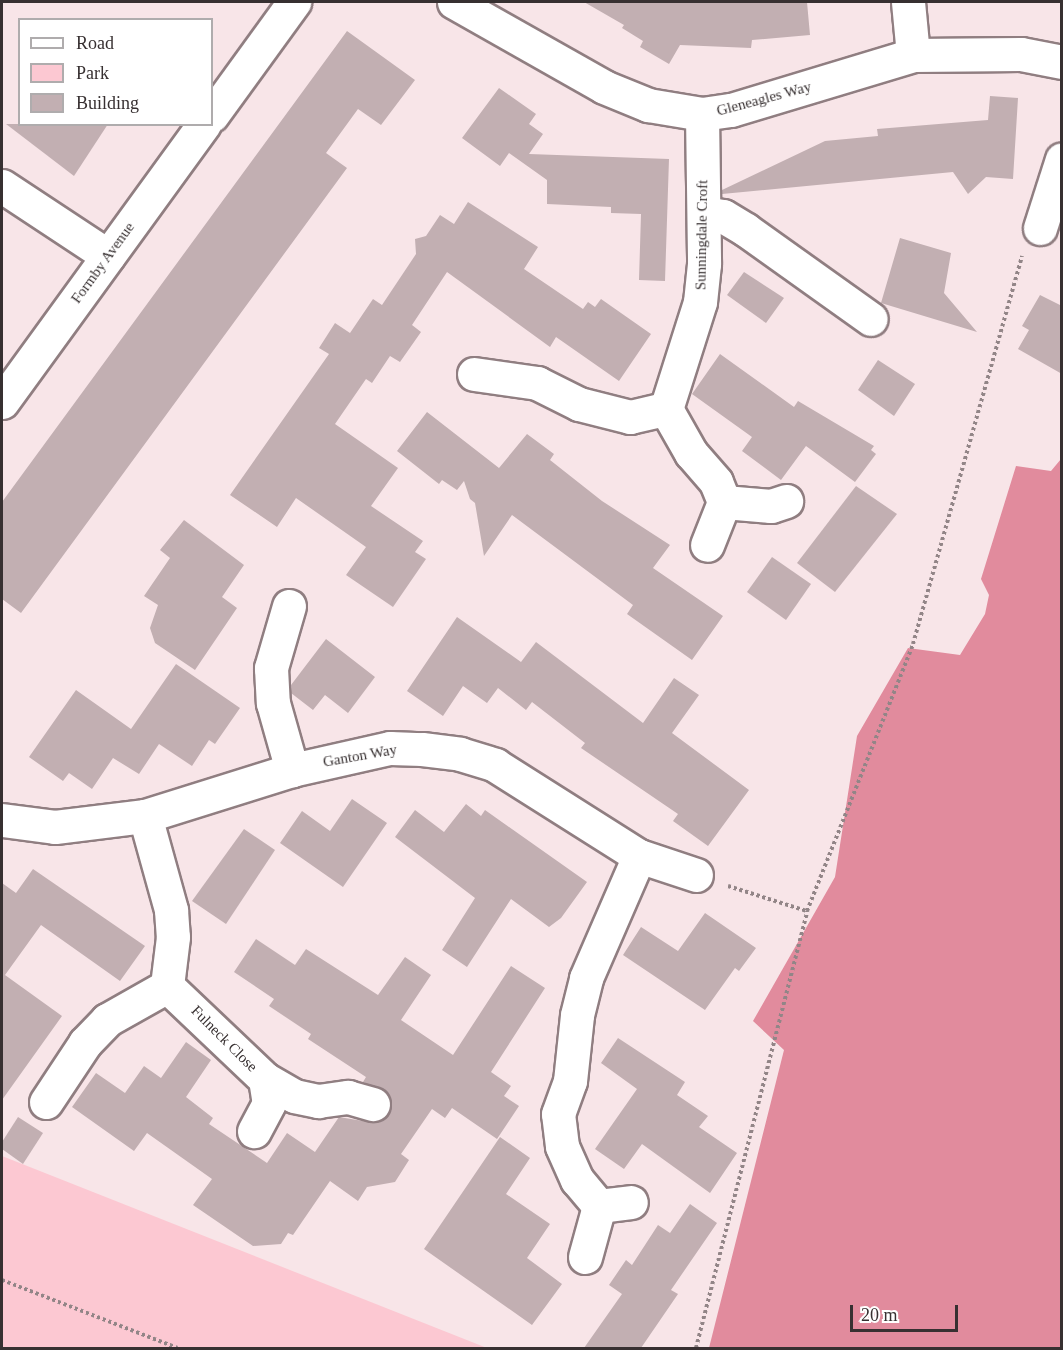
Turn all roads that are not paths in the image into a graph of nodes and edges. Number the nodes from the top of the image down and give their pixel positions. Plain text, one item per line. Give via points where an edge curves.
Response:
1 (294, 2) edge
2 (454, 2) edge
3 (908, 2) edge
4 (913, 56) junction
5 (1062, 62) edge
6 (213, 114) edge
7 (702, 114) junction
8 (203, 126) edge
9 (1062, 159) edge
10 (2, 186) edge
11 (704, 213) junction
12 (1040, 228) road end
13 (108, 256) junction
14 (871, 319) dead end
15 (474, 374) dead end
16 (2, 402) edge
17 (666, 409) junction
18 (786, 501) dead end
19 (724, 502) junction
20 (707, 545) dead end
21 (289, 606) dead end
22 (292, 770) junction
23 (145, 816) junction
24 (2, 820) edge
25 (639, 856) junction
26 (696, 875) road end
27 (167, 986) junction
28 (265, 1079) junction
29 (46, 1102) dead end
30 (373, 1104) dead end
31 (254, 1131) dead end
32 (631, 1202) dead end
33 (599, 1206) junction
34 (585, 1257) dead end

1 - 6 street
2 - 7 street, Gleneagles Way via 604,87 648,105
3 - 4 street
4 - 5 street, Gleneagles Way via 1021,54
4 - 7 street, Gleneagles Way via 731,110
7 - 11 street, Sunningdale Croft
8 - 13 street, Formby Avenue
9 - 12 street
10 - 13 street
11 - 14 street via 723,216 746,230
11 - 17 street, Sunningdale Croft via 700,302
13 - 16 street, Formby Avenue
15 - 17 street via 537,383 579,404 630,417
17 - 19 street via 691,453 716,482
18 - 19 street via 771,506
19 - 20 street
21 - 22 street via 271,668 273,703
22 - 23 street, Ganton Way
22 - 25 street, Ganton Way via 390,748 460,754 495,765
23 - 24 street, Ganton Way via 55,827
23 - 27 street via 171,910 173,937
25 - 26 street, Ganton Way
25 - 33 street via 586,978 577,1015 570,1081 558,1114 562,1146 573,1172
27 - 28 street, Fulneck Close
27 - 29 street via 107,1020 85,1042
28 - 30 street via 294,1096 318,1101 348,1097
28 - 31 street, Fulneck Close via 269,1104
32 - 33 street
33 - 34 street

